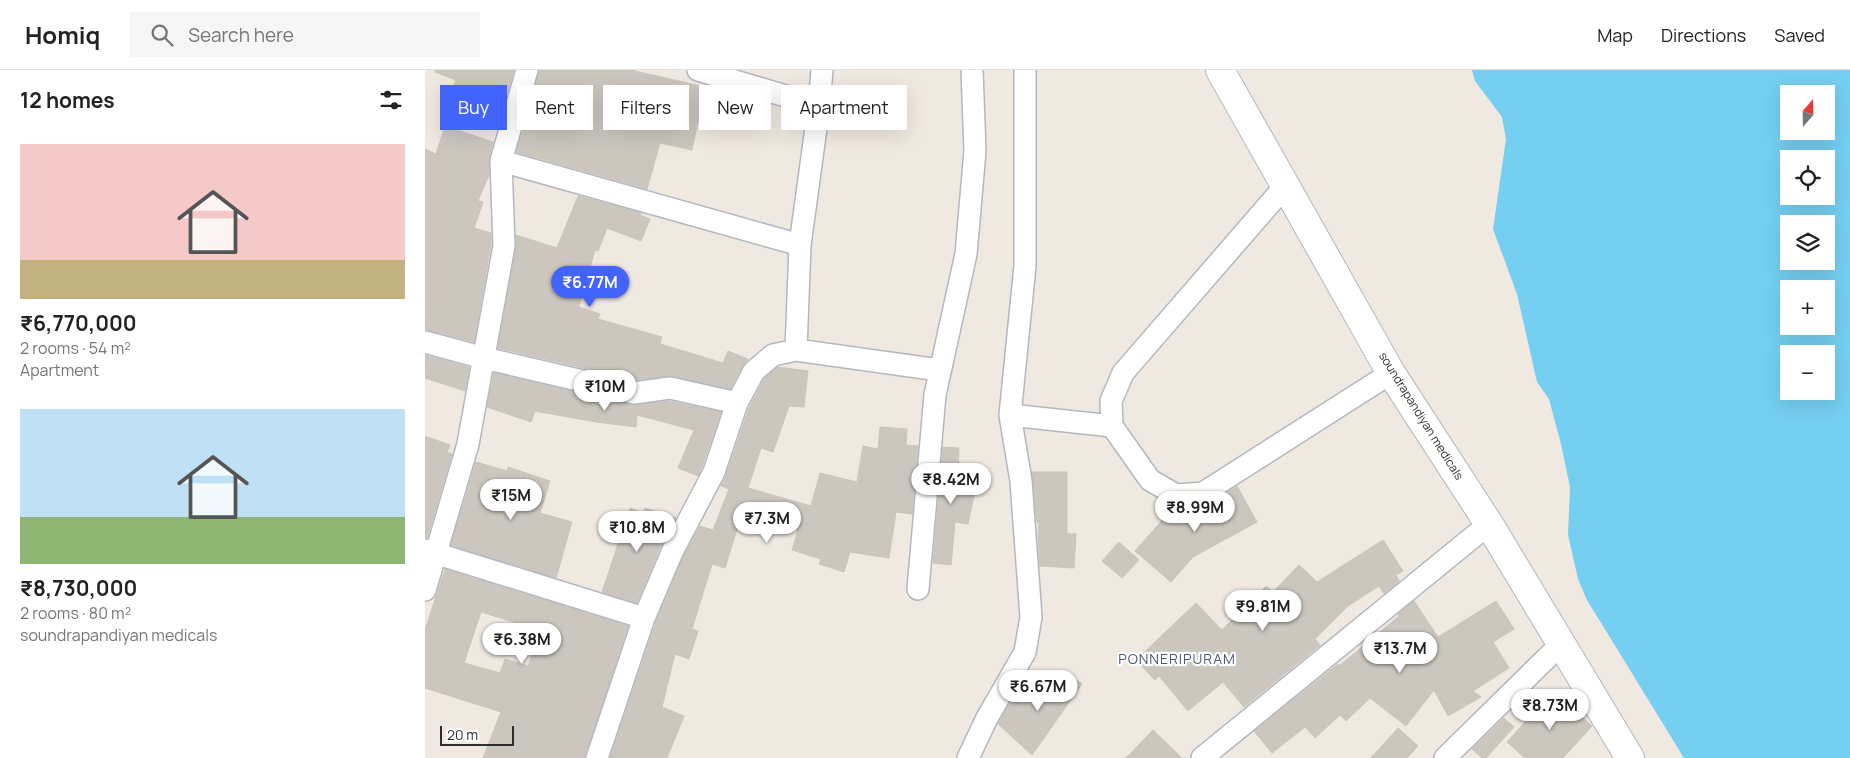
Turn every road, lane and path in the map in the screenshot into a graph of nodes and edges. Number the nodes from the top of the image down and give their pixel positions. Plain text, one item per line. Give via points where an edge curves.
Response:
1 (527, 70) edge
2 (698, 70) edge
3 (822, 70) edge
4 (972, 70) edge
5 (1025, 70) edge
6 (1220, 70) edge
7 (821, 85) edge
8 (781, 95) edge
9 (816, 130) edge
10 (501, 161) junction
11 (1286, 185) junction
12 (800, 245) junction
13 (425, 342) edge
14 (796, 350) junction
15 (484, 358) junction
16 (939, 370) junction
17 (1391, 373) junction
18 (737, 403) junction
19 (1010, 415) junction
20 (1112, 426) junction
21 (1489, 524) junction
22 (430, 552) edge
23 (918, 589) dead end
24 (425, 590) edge
25 (644, 618) junction
26 (1561, 644) junction
27 (597, 758) edge
28 (968, 758) edge
29 (1202, 758) edge
30 (1445, 758) edge
31 (1630, 758) edge

1 - 10 street
2 - 8 street
3 - 7 street
4 - 16 street via 975,151 966,254
5 - 19 street via 1025,266
6 - 11 main road, soundrapandiyan medicals
9 - 12 street
10 - 12 street
10 - 15 street via 504,246
11 - 17 main road, soundrapandiyan medicals
11 - 20 street via 1123,373 1111,401
12 - 14 street
13 - 15 street
14 - 16 street
14 - 18 street via 773,355 755,371
15 - 18 street via 634,393 670,388
15 - 22 street via 468,444
16 - 23 street
17 - 20 street via 1203,493 1176,495 1150,480
17 - 21 main road, soundrapandiyan medicals
18 - 25 street via 714,472 673,550
19 - 20 street
19 - 28 street via 1021,481 1031,618 1025,652
21 - 26 main road, soundrapandiyan medicals
21 - 29 street
22 - 24 street
22 - 25 street
25 - 27 street
26 - 30 street
26 - 31 main road, soundrapandiyan medicals

